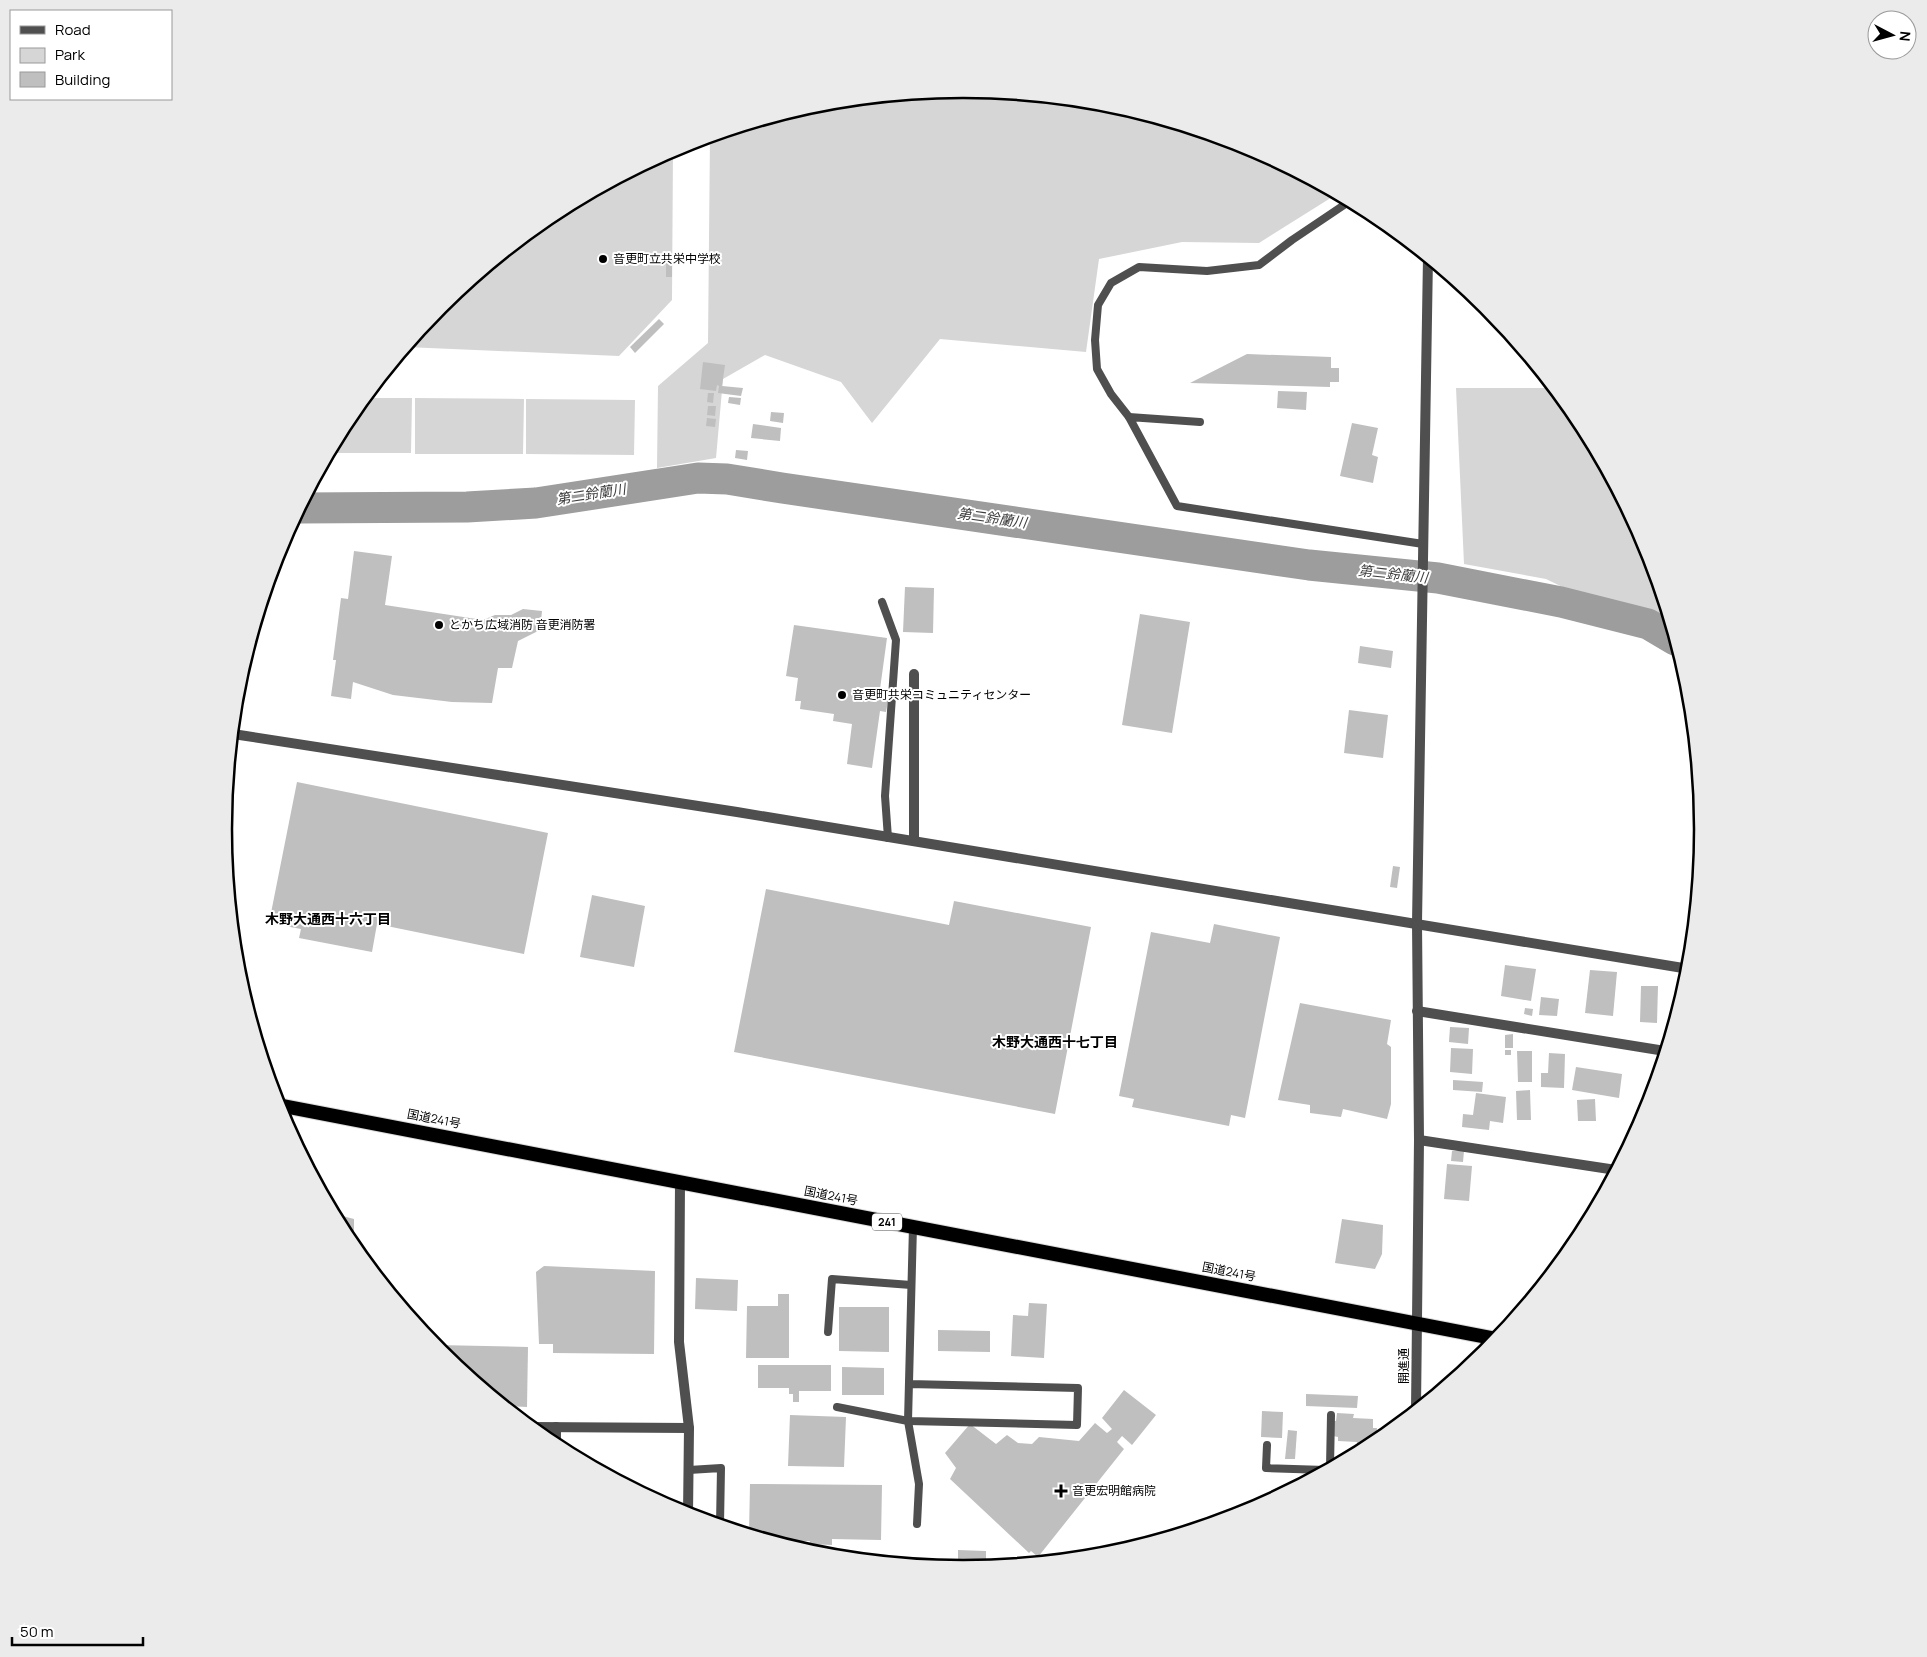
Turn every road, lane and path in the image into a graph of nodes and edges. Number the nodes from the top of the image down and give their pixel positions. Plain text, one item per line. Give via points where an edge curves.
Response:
1 (1344, 205) edge
2 (1428, 265) edge
3 (1129, 417) junction
4 (1200, 422) dead end
5 (1423, 544) junction
6 (882, 602) dead end
7 (914, 674) dead end
8 (239, 735) edge
9 (888, 838) junction
10 (914, 841) junction
11 (1417, 923) junction
12 (1681, 968) edge
13 (1417, 1011) junction
14 (1660, 1050) edge
15 (288, 1107) edge
16 (1418, 1140) junction
17 (1610, 1169) edge
18 (680, 1182) junction
19 (913, 1226) junction
20 (911, 1285) junction
21 (1417, 1323) junction
22 (828, 1332) dead end
23 (1487, 1337) edge
24 (909, 1384) junction
25 (1416, 1402) edge
26 (837, 1407) dead end
27 (1331, 1415) dead end
28 (908, 1421) junction
29 (544, 1427) edge
30 (556, 1427) junction
31 (688, 1428) junction
32 (556, 1435) edge
33 (1266, 1445) dead end
34 (1330, 1461) edge
35 (688, 1470) junction
36 (1314, 1470) edge
37 (688, 1506) edge
38 (720, 1518) edge
39 (917, 1524) dead end

1 - 3 lane via 1259,265 1207,272 1139,267 1111,283 1098,305 1097,369
2 - 5 street, 開進通
3 - 4 lane
3 - 5 lane via 1177,506
5 - 11 street, 開進通
6 - 9 lane via 896,640 885,796
7 - 10 street
8 - 9 street
9 - 10 street
10 - 11 street
11 - 12 street
11 - 13 street, 開進通
13 - 14 street
13 - 16 street, 開進通
15 - 18 highway, 国道241号 / 241
16 - 17 street
16 - 21 street, 開進通
18 - 19 highway, 国道241号 / 241
18 - 31 street via 679,1342
19 - 20 lane
19 - 21 highway, 国道241号 / 241
20 - 22 lane via 832,1279
20 - 24 lane
21 - 23 highway, 国道241号 / 241
21 - 25 street, 開進通
24 - 28 lane
24 - 28 lane via 1078,1388 1077,1425
26 - 28 lane
27 - 34 lane
28 - 39 lane via 919,1484
29 - 30 street
30 - 31 street
30 - 32 street
31 - 35 street
33 - 36 lane via 1266,1468
35 - 37 street
35 - 38 lane via 721,1468

